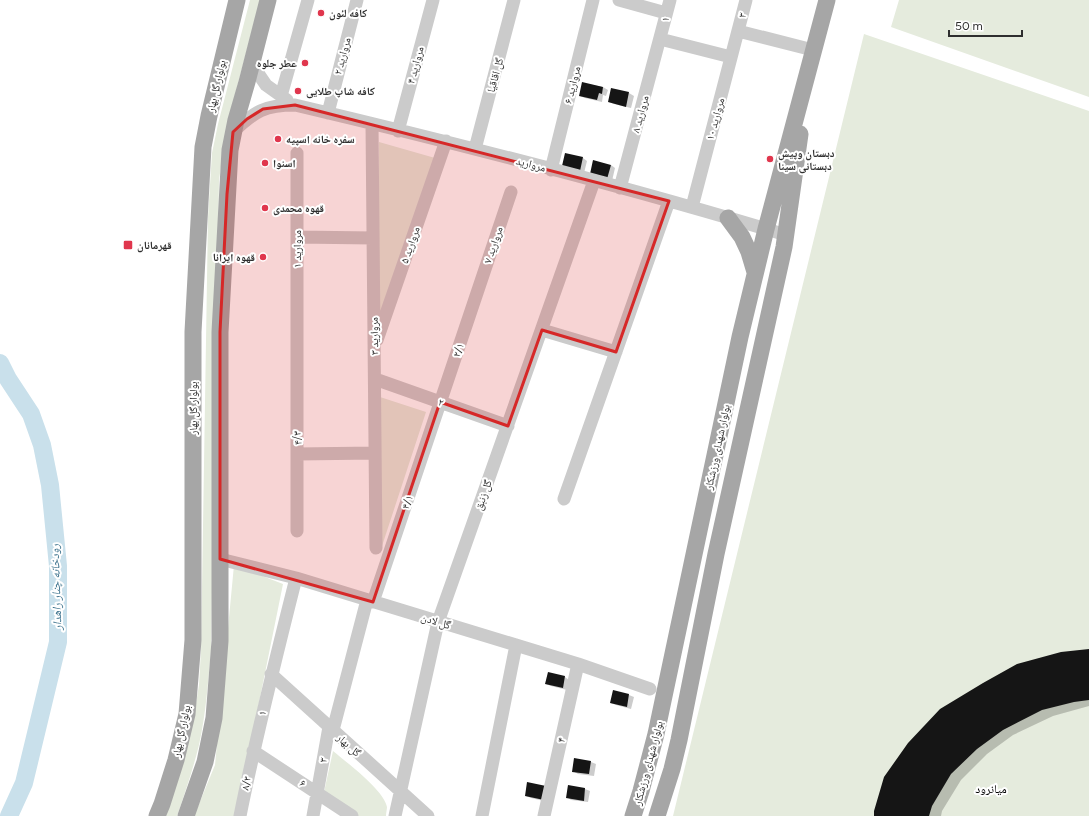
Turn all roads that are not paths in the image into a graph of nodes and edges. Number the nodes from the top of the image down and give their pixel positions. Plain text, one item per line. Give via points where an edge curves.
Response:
1 (237, 0) edge
2 (268, 0) edge
3 (308, 0) edge
4 (357, 0) edge
5 (433, 0) edge
6 (514, 0) edge
7 (594, 0) edge
8 (619, 0) edge
9 (670, 0) edge
10 (746, 0) edge
11 (827, 0) edge
12 (666, 13) junction
13 (738, 31) junction
14 (660, 39) junction
15 (813, 50) junction
16 (731, 57) junction
17 (251, 63) junction
18 (806, 78) junction
19 (281, 96) junction
20 (295, 105) junction
21 (328, 113) junction
22 (372, 124) junction
23 (398, 131) junction
24 (233, 132) junction
25 (446, 141) junction
26 (476, 149) junction
27 (298, 153) dead end
28 (552, 170) junction
29 (594, 181) junction
30 (620, 188) junction
31 (511, 192) dead end
32 (669, 201) junction
33 (692, 207) junction
34 (728, 218) junction
35 (766, 229) junction
36 (786, 235) junction
37 (297, 237) junction
38 (373, 238) junction
39 (755, 272) junction
40 (476, 297) joint
41 (542, 330) junction
42 (297, 346) joint
43 (374, 349) junction
44 (616, 352) junction
45 (375, 379) junction
46 (440, 402) junction
47 (508, 426) junction
48 (375, 453) junction
49 (297, 454) junction
50 (564, 499) dead end
51 (297, 531) dead end
52 (376, 548) dead end
53 (220, 559) junction
54 (296, 578) junction
55 (370, 601) junction
56 (438, 622) junction
57 (516, 645) junction
58 (578, 664) junction
59 (271, 674) junction
60 (650, 689) dead end
61 (331, 728) junction
62 (253, 751) junction
63 (400, 791) junction
64 (318, 793) junction
65 (157, 816) edge
66 (186, 816) edge
67 (240, 816) edge
68 (314, 816) edge
69 (352, 816) edge
70 (395, 816) edge
71 (428, 816) edge
72 (482, 816) edge
73 (544, 816) edge
74 (633, 816) edge
75 (657, 816) edge

1 - 65 main road, بولوار گل بهار via 203,147 193,332 193,640 187,714 176,760
2 - 17 main road
3 - 19 street
4 - 21 street, مروارید ۲
5 - 23 street, مروارید ۴
6 - 26 street, گل اقاقیا
7 - 28 street, مروارید ۶
8 - 12 street
9 - 12 street, ۱
10 - 13 street, ۳
11 - 15 main road, بولوار شهدای ورزشکار
12 - 14 street, ۱
13 - 15 street
13 - 16 street, مروارید ۱۰
14 - 16 street
14 - 30 street, مروارید ۸
15 - 18 main road, بولوار شهدای ورزشکار
16 - 33 street, مروارید ۱۰
17 - 19 street, مروارید via 266,85
17 - 24 main road
18 - 35 main road, بولوار شهدای ورزشکار
18 - 36 main road, بولوار شهدای ورزشکار
19 - 20 street, مروارید
20 - 21 street, مروارید
20 - 24 street, مروارید via 278,105 263,109
21 - 22 street, مروارید
22 - 23 street, مروارید
22 - 38 street, مروارید ۳
23 - 25 street, مروارید
24 - 53 main road via 229,158 220,332
25 - 26 street, مروارید
25 - 43 street, مروارید ۵
26 - 28 street, مروارید
27 - 37 street, مروارید ۱
28 - 29 street, مروارید
29 - 30 street, مروارید
29 - 41 street, گل زنبق
30 - 32 street, مروارید
31 - 40 street, مروارید ۷
32 - 33 street, مروارید
32 - 44 street
33 - 34 street, مروارید
34 - 35 street, مروارید
34 - 39 main road via 742,237
35 - 36 street, مروارید
35 - 39 main road, بولوار شهدای ورزشکار
36 - 75 main road, بولوار شهدای ورزشکار via 672,769
37 - 38 street
37 - 42 street, مروارید ۱
38 - 43 street, مروارید ۳
39 - 74 main road, بولوار شهدای ورزشکار via 656,734
40 - 46 street, ۲/۱
41 - 44 street
41 - 47 street, گل زنبق
42 - 49 street, ۴/۳
43 - 45 street, مروارید ۳
44 - 50 street
45 - 46 street, ۲
45 - 48 street, مروارید ۳
46 - 47 street, ۲
46 - 55 street, ۴/۱
47 - 56 street, گل زنبق
48 - 49 street
48 - 52 street, مروارید ۳
49 - 51 street, ۴/۳
53 - 54 street, گل لادن
53 - 66 main road via 220,641 214,718 205,762
54 - 55 street, گل لادن
54 - 59 street
55 - 56 street, گل لادن
55 - 61 street
56 - 57 street, گل لادن
56 - 63 street, گل زنبق
57 - 58 street, گل لادن
57 - 72 street
58 - 60 street, گل لادن
58 - 73 street, ۴
59 - 61 street, گل بهار
59 - 62 street, ۱
61 - 63 street, گل بهار
61 - 64 street, ۳
62 - 64 street, ۶
62 - 67 street, ۸/۳
63 - 70 street, گل زنبق
63 - 71 street, گل بهار
64 - 68 street, ۳
64 - 69 street, ۶

